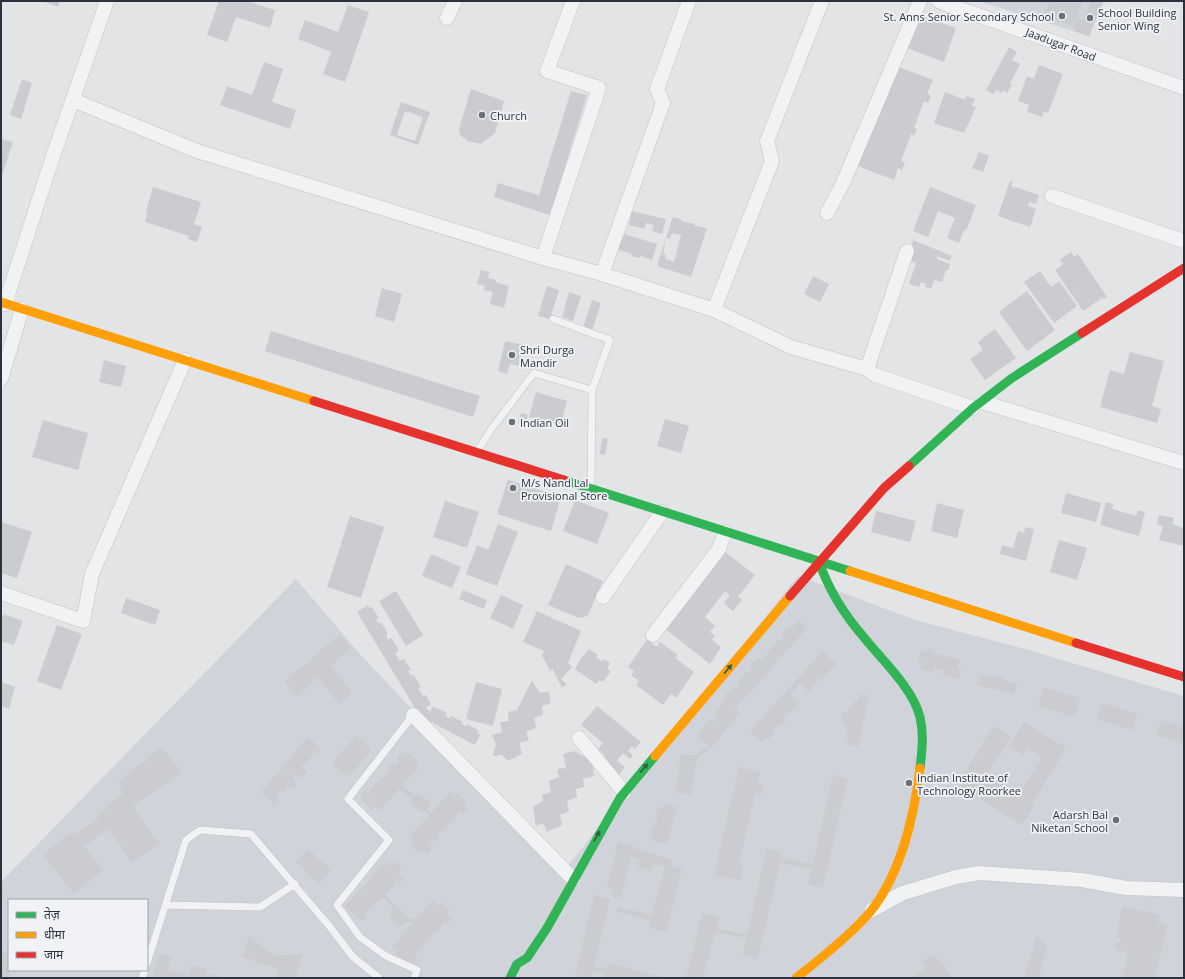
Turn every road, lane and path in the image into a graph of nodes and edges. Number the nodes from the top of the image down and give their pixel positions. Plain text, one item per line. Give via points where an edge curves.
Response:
1 (107, 1) edge
2 (455, 1) edge
3 (573, 1) edge
4 (690, 1) edge
5 (822, 1) edge
6 (920, 1) edge
7 (938, 1) edge
8 (447, 18) dead end
9 (1184, 88) edge
10 (73, 100) junction
11 (1052, 196) dead end
12 (827, 213) dead end
13 (1184, 240) edge
14 (907, 250) dead end
15 (542, 258) junction
16 (1184, 268) edge
17 (602, 274) junction
18 (3, 303) edge
19 (22, 309) junction
20 (714, 310) junction
21 (553, 319) dead end
22 (185, 360) junction
23 (867, 369) junction
24 (1, 379) edge
25 (592, 390) junction
26 (977, 405) junction
27 (477, 452) junction
28 (1184, 464) edge
29 (591, 489) junction
30 (662, 512) junction
31 (725, 532) junction
32 (819, 562) junction
33 (1, 593) edge
34 (603, 596) dead end
35 (653, 635) dead end
36 (1184, 677) edge
37 (413, 716) joint
38 (579, 738) dead end
39 (624, 792) junction
40 (576, 874) junction
41 (295, 884) junction
42 (1184, 890) edge
43 (166, 905) junction
44 (871, 910) junction
45 (527, 958) junction
46 (148, 960) edge
47 (526, 970) dead end
48 (378, 978) edge
49 (414, 978) edge
50 (510, 978) edge
51 (796, 978) edge

1 - 10 street
2 - 8 street
3 - 15 street via 547,71 599,88
4 - 17 street via 657,89 663,103
5 - 20 street via 767,141 772,161
6 - 12 street via 843,183
7 - 9 street, Jaadugar Road
10 - 15 street via 197,151
10 - 18 street
11 - 13 street
14 - 23 street
15 - 17 street
16 - 26 street via 1012,378
17 - 20 street
18 - 19 street
19 - 22 street
19 - 24 street
20 - 23 street via 791,346
21 - 25 lane via 610,340
22 - 27 street
22 - 33 street via 92,574 82,621
23 - 26 street via 875,374
25 - 27 lane via 534,373 490,430
25 - 29 lane
26 - 28 street
26 - 32 street via 884,488
27 - 29 street
29 - 30 street
30 - 31 street
30 - 34 street
31 - 32 street
31 - 35 street via 719,549
32 - 36 street
39 -> 32 street
32 - 44 street via 829,589 862,639 888,667 915,704 921,718 919,772 907,835 897,861
37 - 40 street
37 - 49 lane via 348,800 389,840 337,905 360,937 386,956 417,970
38 - 39 street
40 -> 39 street
40 - 45 street via 547,928
41 - 43 lane via 260,907
41 - 43 lane via 251,834 200,830 186,840
41 - 48 lane via 353,957
42 - 44 street via 1126,888 1082,880 979,873 903,893
43 - 46 lane
44 - 51 street via 829,951
45 - 47 street
45 - 50 street via 517,964

